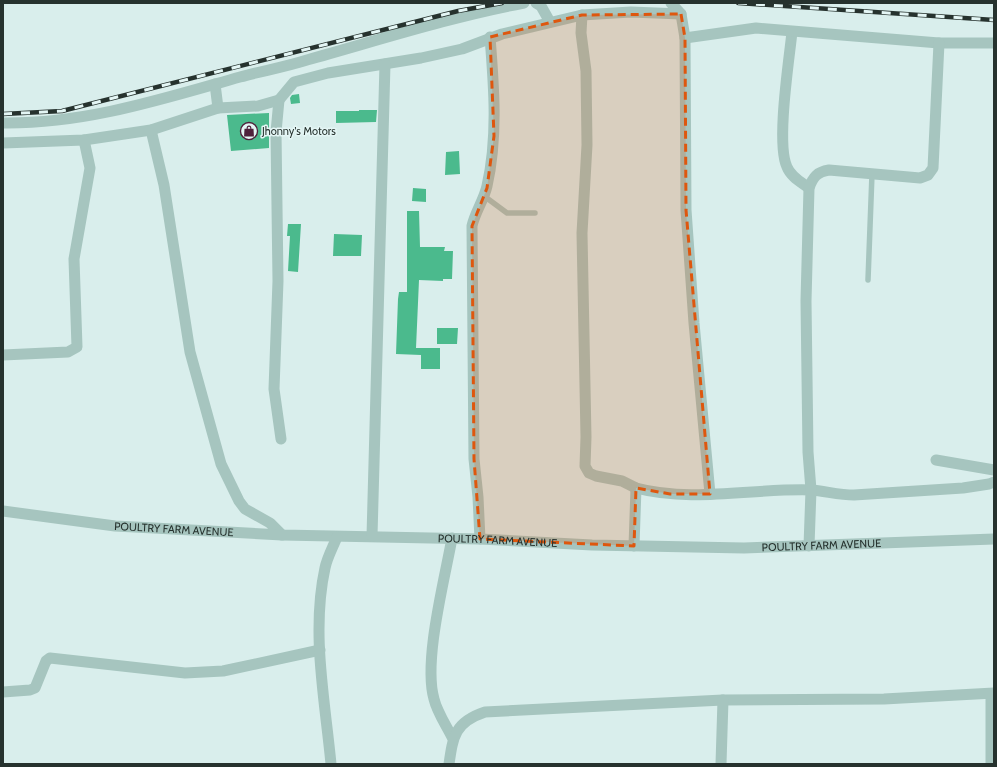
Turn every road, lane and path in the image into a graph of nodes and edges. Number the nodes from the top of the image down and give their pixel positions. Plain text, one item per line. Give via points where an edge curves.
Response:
1 (524, 3) edge
2 (536, 3) edge
3 (671, 3) edge
4 (681, 14) junction
5 (582, 15) junction
6 (550, 22) junction
7 (792, 32) junction
8 (490, 38) junction
9 (685, 38) junction
10 (939, 43) junction
11 (994, 43) edge
12 (306, 61) junction
13 (385, 64) junction
14 (310, 78) junction
15 (215, 84) junction
16 (279, 100) junction
17 (218, 108) junction
18 (3, 123) edge
19 (151, 130) junction
20 (84, 140) junction
21 (3, 143) edge
22 (872, 174) junction
23 (809, 188) junction
24 (484, 196) junction
25 (535, 213) dead end
26 (868, 280) dead end
27 (3, 356) edge
28 (281, 439) dead end
29 (936, 460) dead end
30 (994, 470) edge
31 (994, 482) edge
32 (636, 488) junction
33 (811, 490) junction
34 (710, 494) junction
35 (3, 511) edge
36 (282, 535) junction
37 (372, 536) junction
38 (337, 537) junction
39 (452, 538) junction
40 (480, 539) junction
41 (994, 539) edge
42 (634, 546) junction
43 (810, 546) junction
44 (320, 650) junction
45 (3, 692) edge
46 (992, 693) edge
47 (723, 700) junction
48 (452, 737) junction
49 (331, 764) edge
50 (449, 764) edge
51 (721, 764) edge
52 (991, 764) edge

1 - 12 street via 380,38
2 - 6 street via 541,6
3 - 4 street
4 - 5 street via 631,12
4 - 9 street
5 - 6 street
5 - 32 street via 587,146 582,233 585,466 589,473 622,481
6 - 8 street
7 - 9 street via 747,29
7 - 10 street
7 - 23 street via 783,154 792,175
8 - 13 street via 462,49
8 - 24 street via 495,99 494,136
9 - 34 street via 686,210
10 - 11 street
10 - 22 street via 933,168 928,175 920,178
12 - 14 street
12 - 15 street
13 - 14 street via 344,69
13 - 37 street
14 - 16 street via 294,82
15 - 17 street
15 - 18 street via 153,102 79,118
16 - 17 street via 258,106
16 - 28 street via 276,132 278,281 274,388
17 - 19 street
19 - 20 street
19 - 36 street via 164,185 190,352 219,460 245,509 270,523
20 - 21 street
20 - 27 street via 90,168 74,259 77,347 68,352
22 - 23 street via 829,170 813,177
22 - 26 lane
23 - 33 street via 806,301
24 - 25 lane via 507,213
24 - 40 street via 472,226 474,459
29 - 30 street
31 - 33 street via 963,488 854,495
32 - 34 street via 670,494
32 - 42 street
33 - 34 street
33 - 43 street
35 - 36 street, POULTRY FARM AVENUE via 115,526
36 - 38 street, POULTRY FARM AVENUE
37 - 38 street, POULTRY FARM AVENUE
37 - 39 street, POULTRY FARM AVENUE
38 - 44 street via 325,567 321,591
39 - 40 street, POULTRY FARM AVENUE
39 - 48 street via 433,644 431,674 433,698
40 - 42 street, POULTRY FARM AVENUE
41 - 43 street, POULTRY FARM AVENUE
42 - 43 street, POULTRY FARM AVENUE
44 - 45 street via 223,671 185,672 50,658 46,661 35,688
44 - 49 street
46 - 47 street via 884,699
46 - 52 street
47 - 48 street via 485,712 473,715
47 - 51 street
48 - 50 street

